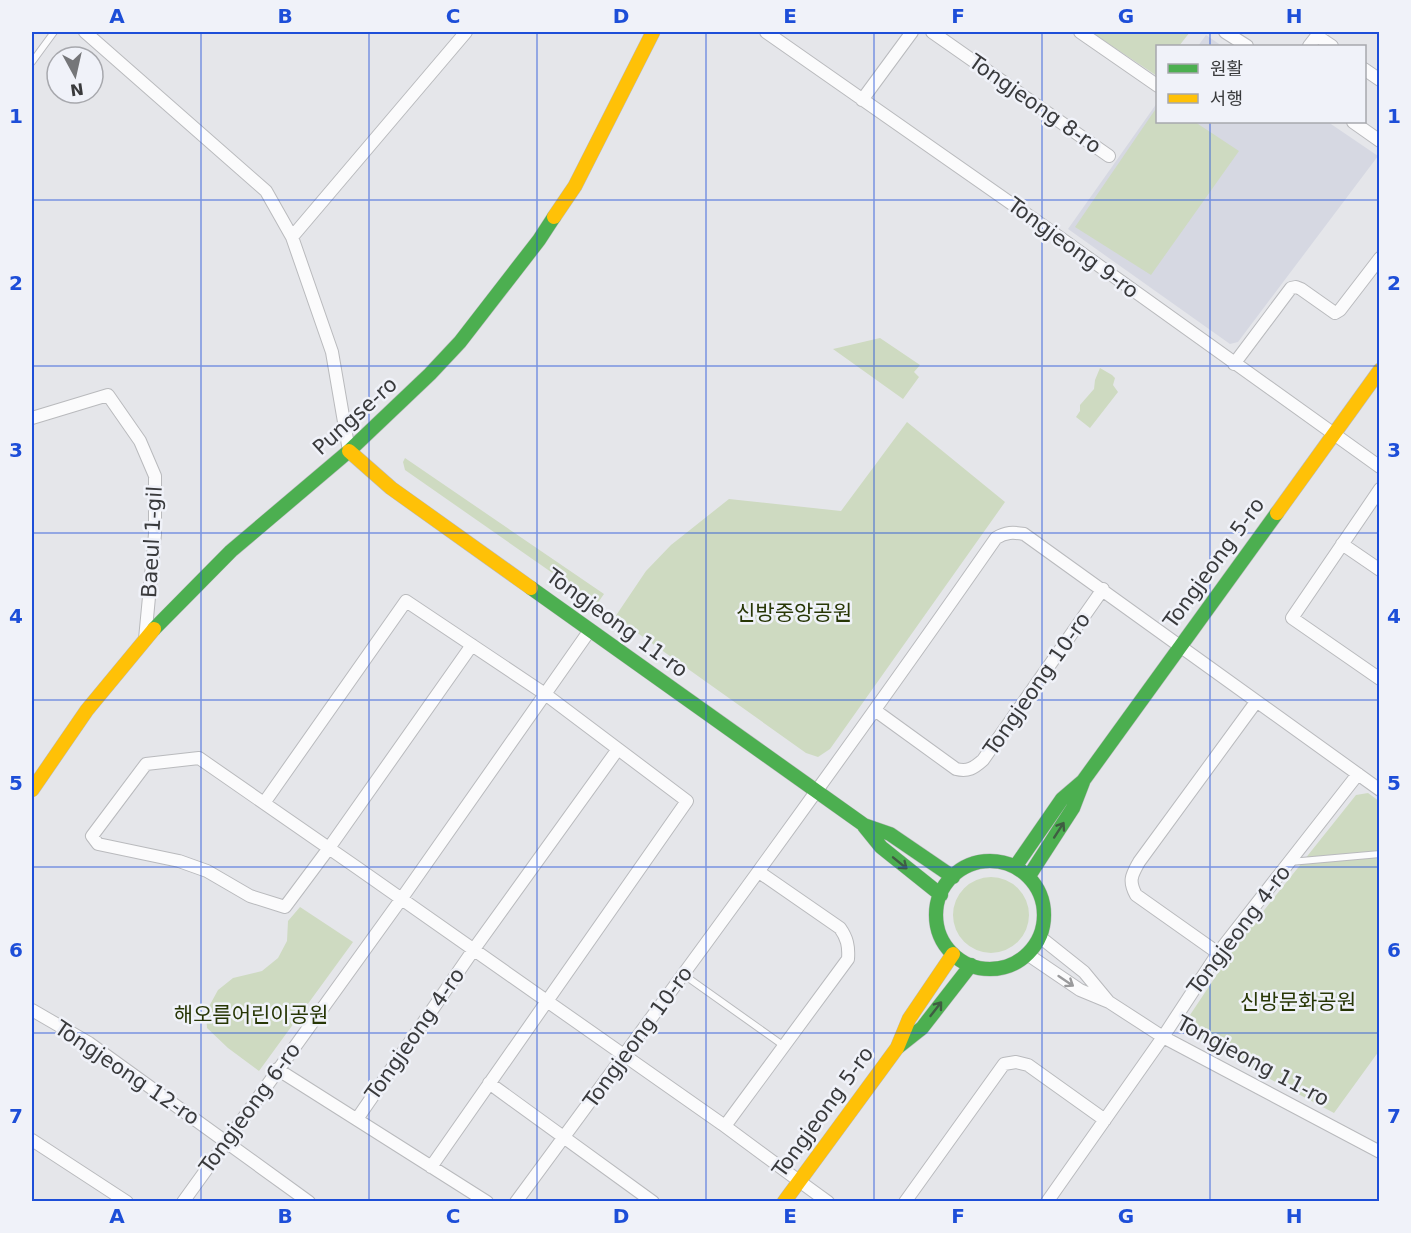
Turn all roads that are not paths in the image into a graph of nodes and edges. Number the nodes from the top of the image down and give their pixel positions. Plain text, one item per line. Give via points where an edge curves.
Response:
1 (54, 32) edge
2 (85, 32) edge
3 (466, 32) edge
4 (653, 32) edge
5 (766, 32) edge
6 (912, 32) edge
7 (932, 32) edge
8 (1080, 32) edge
9 (1226, 32) edge
10 (1318, 34) edge
11 (1246, 45) edge
12 (1331, 45) edge
13 (32, 62) edge
14 (1366, 70) edge
15 (1380, 80) edge
16 (1156, 85) edge
17 (862, 100) junction
18 (1354, 123) edge
19 (1380, 141) edge
20 (1109, 156) dead end
21 (292, 237) junction
22 (1380, 258) edge
23 (1234, 364) junction
24 (1380, 370) edge
25 (32, 418) edge
26 (1334, 434) junction
27 (349, 451) junction
28 (1380, 467) edge
29 (1380, 489) edge
30 (1342, 543) junction
31 (1380, 570) edge
32 (1103, 590) junction
33 (590, 630) junction
34 (145, 639) junction
35 (471, 645) junction
36 (1180, 645) junction
37 (1380, 679) edge
38 (545, 694) junction
39 (1256, 702) junction
40 (876, 711) junction
41 (618, 749) junction
42 (1358, 774) junction
43 (1083, 781) junction
44 (32, 790) edge
45 (1380, 790) edge
46 (816, 791) junction
47 (264, 803) junction
48 (864, 825) junction
49 (329, 848) junction
50 (1380, 854) edge
51 (1289, 862) junction
52 (1015, 867) junction
53 (759, 872) junction
54 (1029, 876) junction
55 (953, 877) junction
56 (941, 895) junction
57 (402, 898) junction
58 (1040, 938) junction
59 (474, 950) junction
60 (1218, 953) junction
61 (953, 954) junction
62 (1027, 954) junction
63 (971, 965) junction
64 (684, 975) junction
65 (546, 1001) junction
66 (1109, 1002) junction
67 (32, 1010) edge
68 (1163, 1037) junction
69 (784, 1046) junction
70 (897, 1048) junction
71 (625, 1056) junction
72 (277, 1069) junction
73 (489, 1083) junction
74 (357, 1119) junction
75 (1105, 1120) junction
76 (725, 1126) junction
77 (564, 1137) junction
78 (32, 1140) edge
79 (226, 1140) junction
80 (1380, 1152) edge
81 (431, 1167) junction
82 (798, 1181) junction
83 (127, 1202) edge
84 (183, 1202) edge
85 (309, 1202) edge
86 (487, 1202) edge
87 (516, 1202) edge
88 (653, 1202) edge
89 (784, 1202) edge
90 (828, 1202) edge
91 (905, 1202) edge
92 (1047, 1202) edge

1 - 13 lane
2 - 21 street via 266,191
3 - 21 street
4 - 27 street, Pungse-ro via 575,186 538,240 460,342
5 - 17 street, Tongjeong 9-ro
6 - 17 street
7 - 20 street, Tongjeong 8-ro
8 - 16 street
9 - 11 street
10 - 12 street
14 - 15 street
17 - 23 street, Tongjeong 9-ro
18 - 19 street
21 - 27 street via 332,352
22 - 23 street via 1335,313 1301,289 1291,288
23 - 26 street, Tongjeong 9-ro
24 - 26 street, Tongjeong 5-ro
25 - 34 street, Baeul 1-gil via 108,395 140,441 155,476 155,534
26 - 28 street, Tongjeong 9-ro
26 - 36 street, Tongjeong 5-ro
27 - 33 street, Tongjeong 11-ro via 391,488
27 - 34 street, Pungse-ro via 231,551
29 - 30 street
30 - 31 street
30 - 37 street via 1292,618
32 - 36 street, Tongjeong 10-ro
32 - 40 street, Tongjeong 10-ro via 1024,534 1004,533 996,538
32 - 40 street, Tongjeong 10-ro via 974,768 956,769
33 - 38 street, Tongjeong 6-ro
33 - 46 street, Tongjeong 11-ro
34 - 44 street, Pungse-ro via 87,710
35 - 38 street
35 - 47 street via 406,601
35 - 49 street
36 - 39 street, Tongjeong 10-ro
36 - 43 street, Tongjeong 5-ro
38 - 41 street
38 - 57 street, Tongjeong 6-ro
39 - 42 street, Tongjeong 10-ro
39 - 60 street via 1132,876 1131,886 1136,895
40 - 46 street, Tongjeong 10-ro
41 - 59 street
41 - 65 street via 687,801
42 - 45 street, Tongjeong 10-ro
42 - 51 street, Tongjeong 4-ro
43 - 52 street via 1062,799
54 -> 43 street via 1073,808
46 - 48 street, Tongjeong 11-ro
46 - 53 street, Tongjeong 10-ro
47 - 49 street
47 - 49 street via 199,758 146,764 93,836 99,844 207,871 250,896 285,907
48 - 55 street via 890,834
48 -> 56 street via 881,847
49 - 57 street
50 - 51 lane
51 - 60 street, Tongjeong 4-ro
52 - 54 street
52 - 55 street via 990,861 972,864
53 - 64 street, Tongjeong 10-ro
53 - 69 street via 840,928 849,948 843,968
54 - 58 street via 1043,903
55 - 56 street
56 - 61 street via 936,921 941,938
57 - 59 street, Tongjeong 4-ro
57 - 72 street, Tongjeong 6-ro
58 - 62 street
58 - 66 street via 1084,972
59 - 65 street, Tongjeong 4-ro
59 - 74 street, Tongjeong 4-ro
60 - 68 street, Tongjeong 4-ro
61 - 63 street
61 - 70 street via 909,1019
62 - 63 street via 1016,963 999,968
62 -> 66 street via 1080,990
70 -> 63 street via 922,1028
64 - 69 lane
64 - 71 street, Tongjeong 10-ro
65 - 71 street, Tongjeong 4-ro
65 - 73 street
66 - 68 street, Tongjeong 11-ro
67 - 79 street, Tongjeong 12-ro via 89,1043
68 - 75 street, Tongjeong 4-ro
68 - 80 street, Tongjeong 11-ro
69 - 76 street
70 - 82 street, Tongjeong 5-ro
71 - 76 street, Tongjeong 4-ro
71 - 77 street, Tongjeong 10-ro
72 - 74 street
72 - 79 street, Tongjeong 6-ro
73 - 77 street
73 - 81 street
74 - 81 street
75 - 91 street via 1028,1065 1004,1064
75 - 92 street, Tongjeong 4-ro
76 - 82 street, Tongjeong 4-ro
77 - 87 street, Tongjeong 10-ro
77 - 88 street
78 - 83 street
79 - 84 street, Tongjeong 6-ro
79 - 85 street, Tongjeong 12-ro
81 - 86 street
82 - 89 street, Tongjeong 5-ro
82 - 90 street, Tongjeong 4-ro

